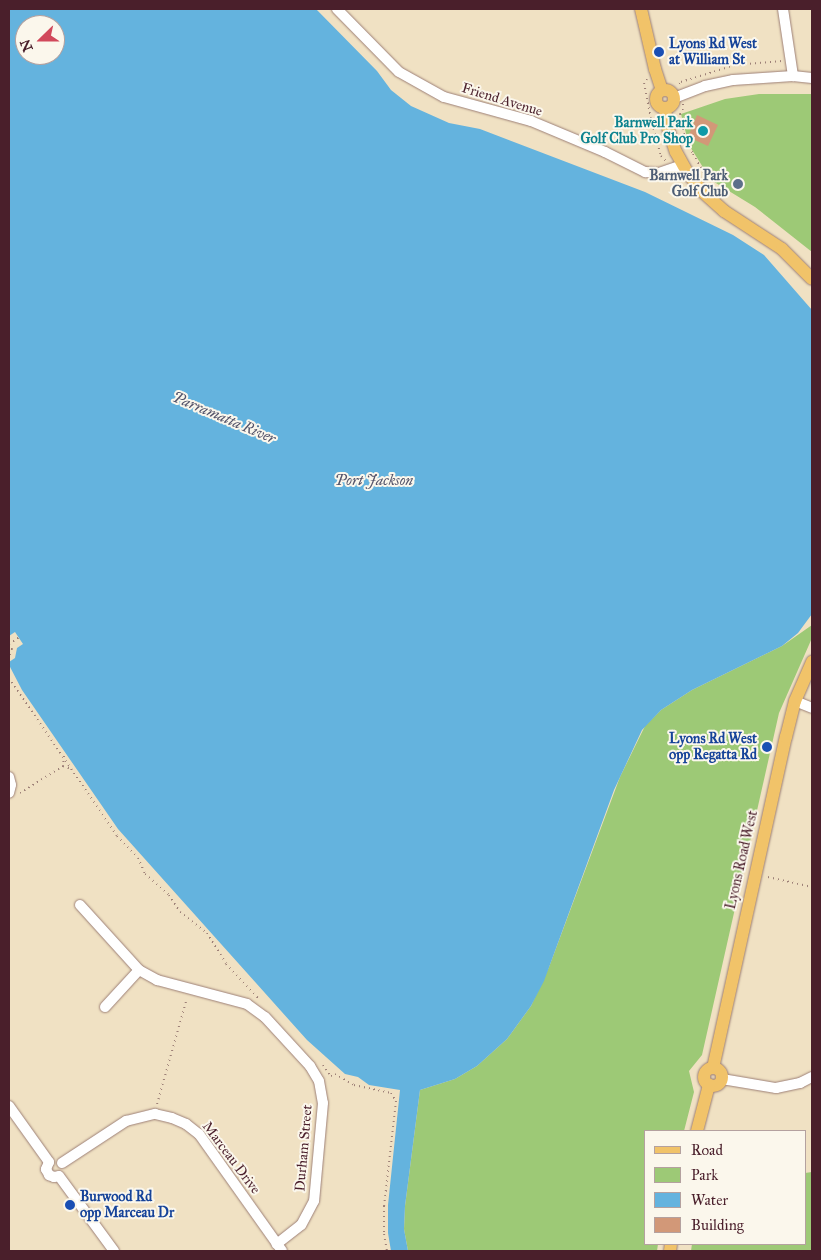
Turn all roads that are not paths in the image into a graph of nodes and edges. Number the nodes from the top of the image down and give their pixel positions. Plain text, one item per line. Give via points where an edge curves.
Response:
1 (337, 9) edge
2 (641, 9) edge
3 (783, 9) edge
4 (794, 76) junction
5 (812, 78) edge
6 (662, 90) junction
7 (679, 102) junction
8 (665, 108) junction
9 (682, 165) junction
10 (812, 279) edge
11 (812, 662) edge
12 (795, 701) junction
13 (812, 708) edge
14 (9, 777) edge
15 (10, 792) edge
16 (80, 905) dead end
17 (138, 970) junction
18 (105, 1007) dead end
19 (713, 1068) junction
20 (812, 1077) edge
21 (722, 1078) junction
22 (709, 1085) junction
23 (9, 1106) edge
24 (697, 1130) edge
25 (49, 1162) junction
26 (62, 1163) junction
27 (59, 1176) junction
28 (280, 1248) edge
29 (114, 1251) edge

1 - 9 street, Friend Avenue via 399,72 444,97 531,122 605,152 644,172 659,173
2 - 6 main road
3 - 4 street
4 - 5 street
4 - 7 street via 760,76 727,81
6 - 7 main road via 670,91
6 - 8 main road via 657,102
7 - 8 main road
8 - 9 main road
9 - 10 main road via 711,200 782,249
11 - 12 main road, Lyons Road West
12 - 13 street
12 - 19 main road, Lyons Road West
14 - 15 street
16 - 17 street, Durham Street
17 - 18 street
17 - 28 street, Durham Street via 157,980 247,1004 265,1017 310,1066 319,1081 323,1103 314,1201 301,1225
19 - 21 main road via 719,1070
19 - 22 main road via 704,1074
20 - 21 street via 776,1088
21 - 22 main road via 717,1085
22 - 24 main road
23 - 25 street
25 - 26 street
25 - 27 street via 46,1170 54,1177
26 - 27 street via 63,1171
26 - 28 street, Marceau Drive via 126,1120 155,1114 172,1118 199,1134
27 - 29 street

